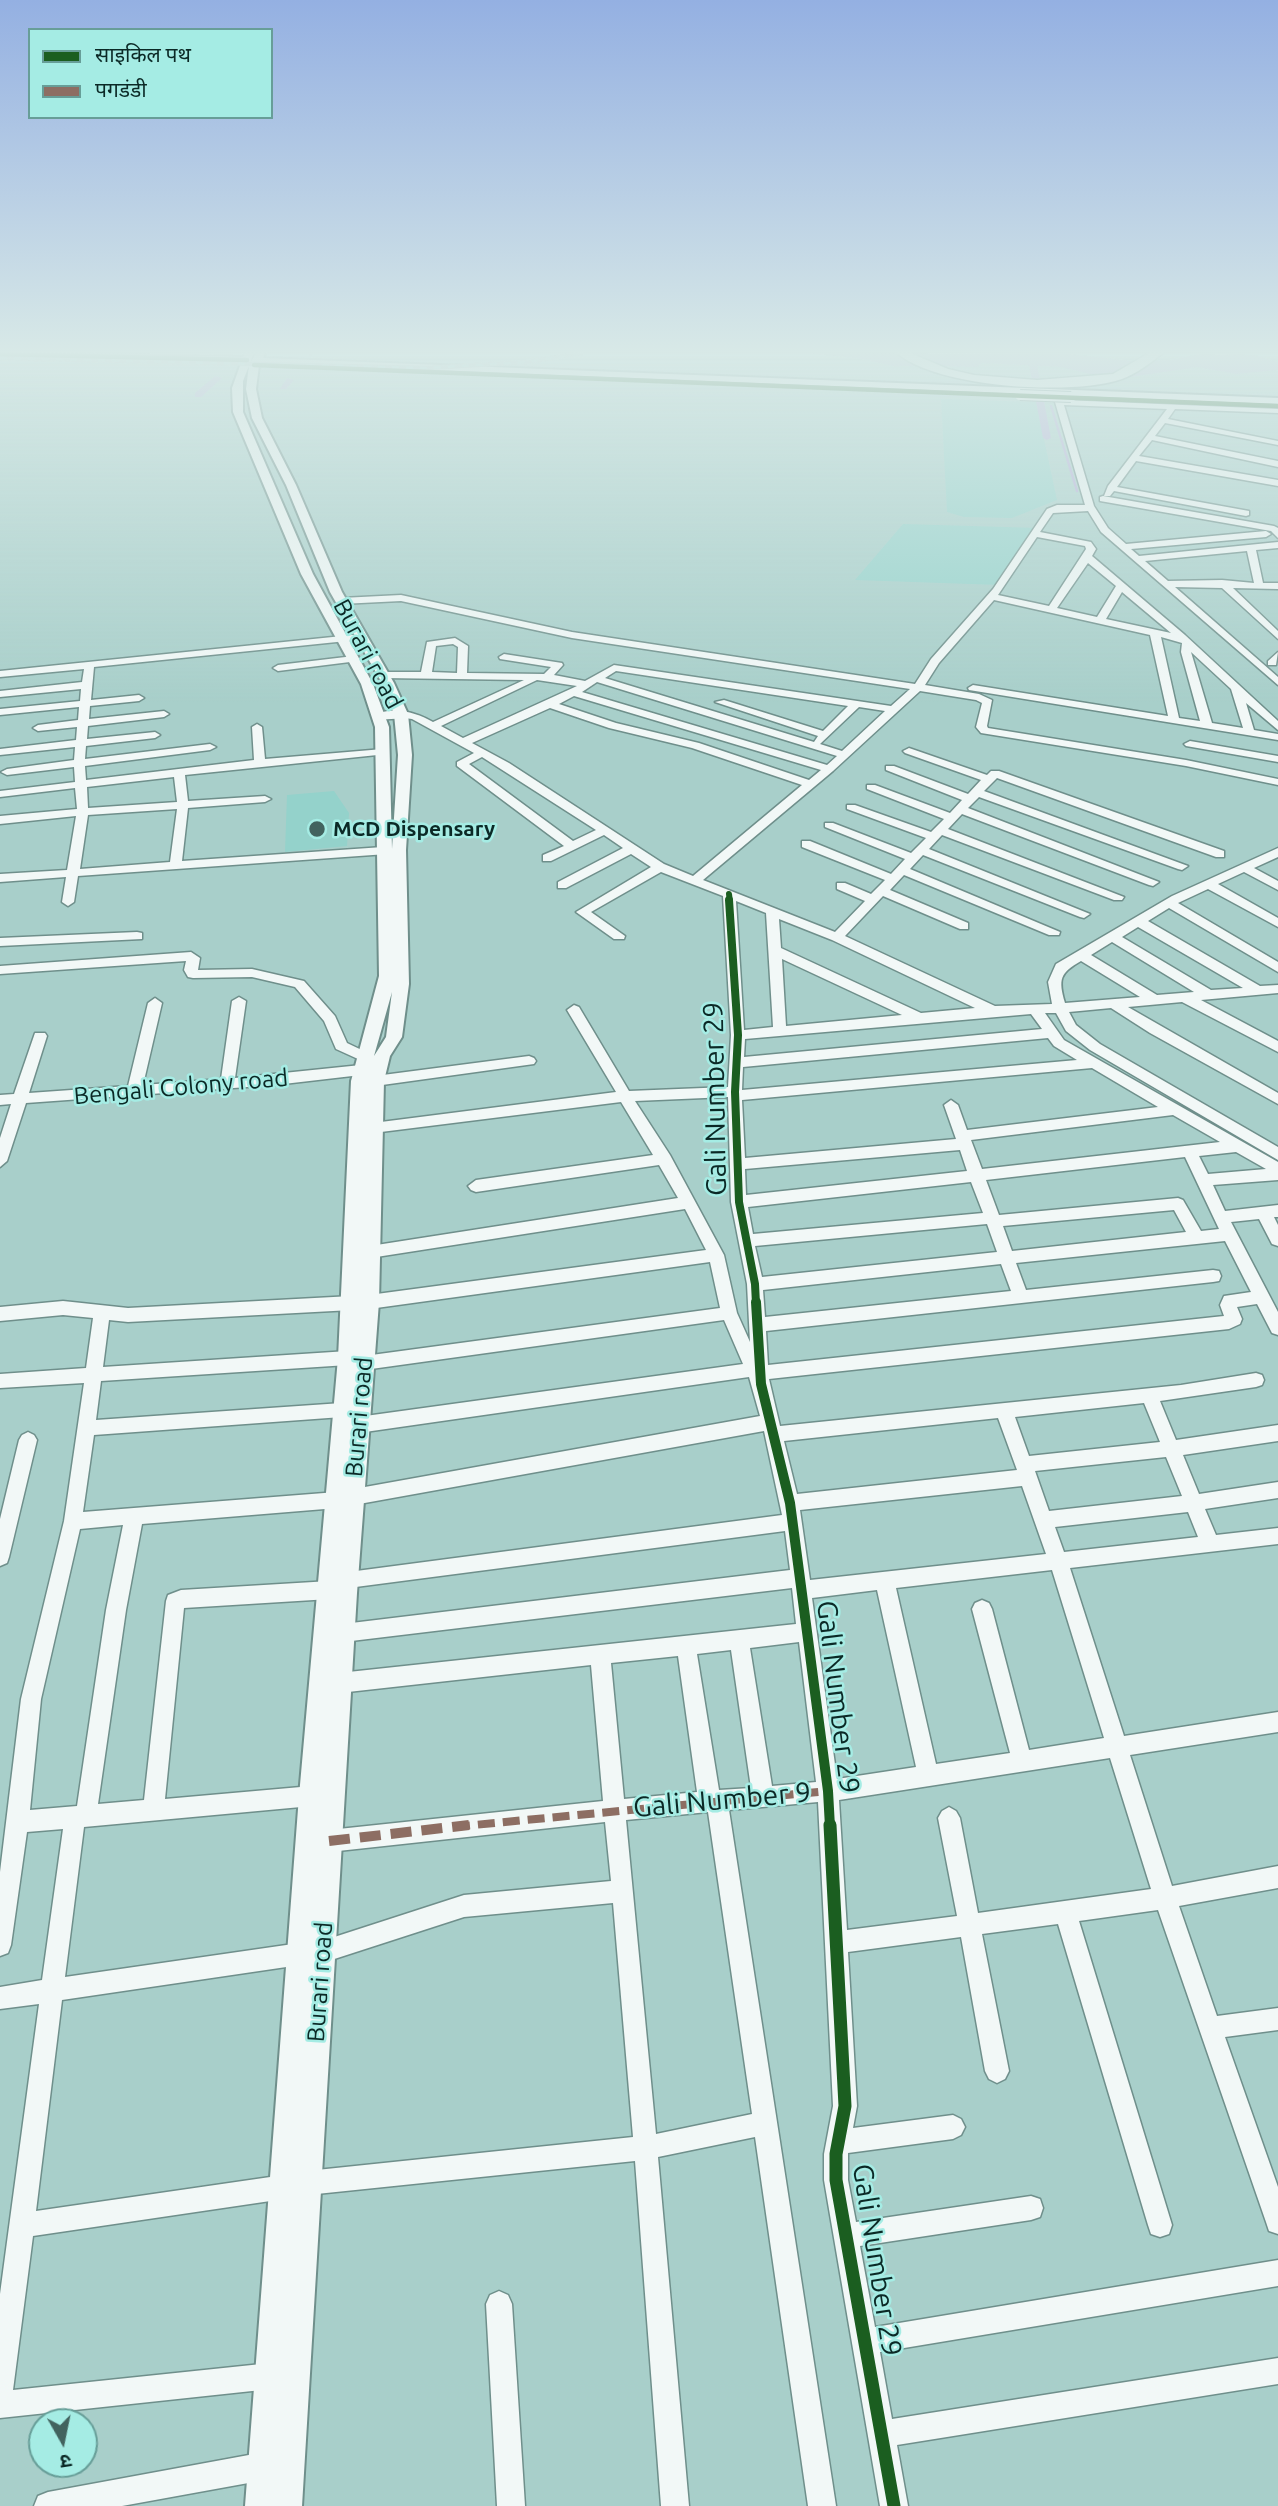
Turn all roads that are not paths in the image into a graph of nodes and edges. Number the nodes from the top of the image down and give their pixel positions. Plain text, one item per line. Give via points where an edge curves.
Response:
1 (263, 470) edge
2 (283, 470) edge
3 (1078, 470) edge
4 (1125, 470) edge
5 (1203, 470) edge
6 (1267, 470) edge
7 (1260, 480) junction
8 (1278, 483) edge
9 (1114, 484) junction
10 (1103, 499) junction
11 (1247, 508) dead end
12 (1089, 509) junction
13 (1181, 513) junction
14 (1176, 524) dead end
15 (1276, 529) edge
16 (1034, 534) junction
17 (1278, 545) edge
18 (1125, 547) junction
19 (1251, 547) junction
20 (1087, 556) junction
21 (1138, 559) junction
22 (1166, 583) junction
23 (1222, 583) junction
24 (1121, 585) junction
25 (1259, 585) junction
26 (1278, 586) edge
27 (991, 596) junction
28 (341, 601) junction
29 (1051, 610) junction
30 (1100, 621) junction
31 (1155, 633) junction
32 (1278, 636) edge
33 (353, 638) junction
34 (1185, 641) junction
35 (504, 657) dead end
36 (354, 659) junction
37 (89, 666) junction
38 (1275, 666) edge
39 (278, 668) dead end
40 (0, 674) edge
41 (383, 675) junction
42 (426, 675) junction
43 (463, 676) junction
44 (542, 677) junction
45 (589, 681) junction
46 (1278, 681) edge
47 (920, 683) junction
48 (87, 685) junction
49 (1236, 689) junction
50 (572, 692) junction
51 (0, 694) edge
52 (139, 698) dead end
53 (720, 702) dead end
54 (85, 704) junction
55 (550, 704) junction
56 (856, 704) junction
57 (892, 709) junction
58 (0, 712) edge
59 (164, 714) dead end
60 (401, 714) junction
61 (379, 716) junction
62 (1174, 721) junction
63 (83, 724) junction
64 (432, 726) junction
65 (1194, 726) junction
66 (1207, 726) junction
67 (257, 727) dead end
68 (1278, 727) edge
69 (38, 728) dead end
70 (1250, 733) junction
71 (155, 735) dead end
72 (825, 735) junction
73 (1278, 737) edge
74 (464, 742) junction
75 (81, 744) junction
76 (1190, 744) junction
77 (815, 745) junction
78 (210, 747) dead end
79 (909, 751) dead end
80 (0, 752) edge
81 (383, 752) junction
82 (481, 753) junction
83 (845, 755) junction
84 (1278, 759) edge
85 (260, 763) junction
86 (79, 764) junction
87 (1186, 764) junction
88 (890, 768) dead end
89 (830, 769) junction
90 (7, 772) dead end
91 (179, 774) junction
92 (988, 779) junction
93 (1278, 782) edge
94 (810, 784) junction
95 (81, 786) junction
96 (871, 787) dead end
97 (0, 794) edge
98 (265, 799) dead end
99 (965, 804) junction
100 (183, 805) junction
101 (851, 807) dead end
102 (392, 808) junction
103 (83, 812) junction
104 (0, 820) edge
105 (828, 825) dead end
106 (604, 831) junction
107 (937, 833) junction
108 (806, 844) dead end
109 (572, 846) junction
110 (631, 849) junction
111 (383, 851) junction
112 (1278, 852) edge
113 (917, 854) junction
114 (1220, 854) dead end
115 (547, 858) dead end
116 (176, 865) junction
117 (1182, 866) dead end
118 (660, 867) junction
119 (1243, 867) junction
120 (74, 871) junction
121 (897, 875) junction
122 (0, 877) edge
123 (694, 881) junction
124 (1153, 882) dead end
125 (1208, 884) junction
126 (562, 885) dead end
127 (841, 886) dead end
128 (1278, 886) edge
129 (729, 894) junction
130 (877, 895) junction
131 (1118, 897) dead end
132 (68, 902) dead end
133 (1169, 903) junction
134 (772, 911) junction
135 (1084, 914) dead end
136 (1138, 921) junction
137 (1278, 923) edge
138 (964, 926) dead end
139 (1054, 932) dead end
140 (137, 936) dead end
141 (619, 936) dead end
142 (837, 937) junction
143 (1112, 937) junction
144 (0, 942) edge
145 (774, 950) junction
146 (1081, 956) junction
147 (1278, 968) edge
148 (0, 970) edge
149 (1278, 989) edge
150 (1257, 990) junction
151 (1207, 994) junction
152 (1182, 996) junction
153 (1154, 999) junction
154 (239, 1001) dead end
155 (155, 1003) dead end
156 (1113, 1003) junction
157 (1048, 1009) junction
158 (574, 1010) dead end
159 (993, 1011) junction
160 (920, 1018) junction
161 (780, 1031) junction
162 (1049, 1033) junction
163 (738, 1035) junction
164 (40, 1036) dead end
165 (1278, 1047) edge
166 (529, 1061) dead end
167 (736, 1063) junction
168 (1093, 1063) junction
169 (367, 1069) junction
170 (227, 1084) junction
171 (134, 1091) junction
172 (735, 1094) junction
173 (626, 1096) junction
174 (22, 1099) junction
175 (1278, 1099) edge
176 (0, 1100) edge
177 (951, 1105) dead end
178 (1175, 1110) junction
179 (373, 1128) junction
180 (964, 1140) junction
181 (1237, 1146) junction
182 (1189, 1151) junction
183 (1278, 1154) edge
184 (665, 1159) junction
185 (0, 1161) edge
186 (737, 1164) junction
187 (1278, 1171) edge
188 (976, 1176) junction
189 (1203, 1180) junction
190 (475, 1186) dead end
191 (689, 1202) junction
192 (739, 1202) junction
193 (1271, 1211) edge
194 (1220, 1217) junction
195 (993, 1219) junction
196 (1229, 1234) junction
197 (1197, 1237) junction
198 (1278, 1240) edge
199 (747, 1241) junction
200 (370, 1252) junction
201 (716, 1255) junction
202 (1007, 1257) junction
203 (1213, 1276) dead end
204 (755, 1284) junction
205 (1021, 1297) junction
206 (1262, 1297) junction
207 (360, 1302) junction
208 (729, 1313) junction
209 (0, 1314) edge
210 (102, 1314) junction
211 (758, 1325) junction
212 (1278, 1328) edge
213 (356, 1360) junction
214 (93, 1375) junction
215 (759, 1375) junction
216 (1256, 1380) dead end
217 (0, 1381) edge
218 (1149, 1395) junction
219 (1004, 1410) junction
220 (350, 1418) junction
221 (772, 1428) junction
222 (87, 1429) junction
223 (1278, 1433) edge
224 (28, 1440) dead end
225 (1171, 1449) junction
226 (1027, 1471) junction
227 (1278, 1490) edge
228 (345, 1499) junction
229 (1194, 1503) junction
230 (792, 1512) junction
231 (134, 1516) junction
232 (1044, 1520) junction
233 (73, 1521) junction
234 (1278, 1536) edge
235 (1210, 1543) junction
236 (0, 1557) edge
237 (1058, 1561) junction
238 (884, 1579) junction
239 (339, 1584) junction
240 (801, 1584) junction
241 (982, 1609) dead end
242 (808, 1632) junction
243 (343, 1633) junction
244 (739, 1640) junction
245 (686, 1646) junction
246 (600, 1655) junction
247 (340, 1683) junction
248 (1278, 1722) edge
249 (1118, 1747) junction
250 (1022, 1761) junction
251 (928, 1774) junction
252 (828, 1791) junction
253 (312, 1796) junction
254 (763, 1796) junction
255 (713, 1800) junction
256 (154, 1808) junction
257 (616, 1810) junction
258 (81, 1816) junction
259 (949, 1818) dead end
260 (19, 1822) junction
261 (329, 1840) junction
262 (1278, 1877) edge
263 (624, 1891) junction
264 (1165, 1898) junction
265 (1065, 1911) junction
266 (969, 1924) junction
267 (836, 1943) junction
268 (0, 1945) edge
269 (311, 1953) junction
270 (53, 1992) junction
271 (0, 1997) edge
272 (1278, 2019) edge
273 (1210, 2028) junction
274 (998, 2071) dead end
275 (765, 2123) junction
276 (953, 2127) dead end
277 (839, 2142) junction
278 (646, 2148) junction
279 (295, 2185) junction
280 (1031, 2208) dead end
281 (1278, 2222) edge
282 (22, 2225) junction
283 (1160, 2225) dead end
284 (846, 2236) junction
285 (1278, 2273) edge
286 (499, 2304) dead end
287 (866, 2340) junction
288 (1278, 2371) edge
289 (271, 2376) junction
290 (0, 2392) edge
291 (0, 2405) edge
292 (882, 2434) junction
293 (265, 2466) junction
294 (48, 2506) edge
295 (262, 2506) edge
296 (285, 2506) edge
297 (511, 2506) edge
298 (675, 2506) edge
299 (822, 2506) edge
300 (894, 2506) edge

1 - 33 main road, Burari road via 307,574
2 - 28 main road, Burari road
3 - 12 street
4 - 9 street
5 - 7 street
6 - 7 street
7 - 8 street
9 - 10 street
9 - 11 street
10 - 12 street
10 - 13 street
12 - 16 street via 1057,509
12 - 18 street via 1104,530
13 - 14 street
13 - 15 street
15 - 18 street
16 - 20 street via 1088,544
16 - 27 street
17 - 19 street
18 - 21 street
19 - 21 street
19 - 25 street
20 - 24 street
20 - 29 street
21 - 22 street
22 - 23 street
22 - 38 street via 1257,663
23 - 25 street
23 - 32 street
24 - 30 street
24 - 34 street
25 - 26 street
27 - 29 street
27 - 47 street
28 - 33 main road, Burari road
28 - 47 street via 401,598 562,634
29 - 30 street
30 - 31 street
31 - 34 street
31 - 62 street
33 - 36 main road, Burari road
33 - 37 street
33 - 41 main road, Burari road
34 - 49 street
34 - 66 street
35 - 44 street via 558,665
36 - 39 street
36 - 61 main road, Burari road
37 - 40 street
37 - 48 street
38 - 46 street
41 - 42 street
41 - 60 main road, Burari road
42 - 43 street
42 - 43 street via 431,644 455,641 463,646
43 - 44 street
44 - 45 street
44 - 64 street
45 - 50 street
45 - 56 street via 617,668
45 - 77 street
47 - 57 street
47 - 62 street
47 - 87 street via 985,698 988,702 981,727 985,731
48 - 51 street
48 - 54 street
49 - 68 street
49 - 70 street
50 - 55 street
50 - 89 street
52 - 54 street
53 - 72 street
54 - 58 street
54 - 63 street
55 - 74 street
55 - 94 street
56 - 57 street
56 - 72 street
57 - 83 street
59 - 63 street
60 - 61 street
60 - 64 street
60 - 102 main road, Burari road via 405,755
61 - 81 main road, Burari road
62 - 65 street
63 - 69 street
63 - 75 street
64 - 74 street
65 - 66 street
65 - 76 street
66 - 70 street
67 - 85 street
70 - 73 street
71 - 75 street
72 - 77 street
74 - 82 street
75 - 80 street
75 - 86 street
76 - 84 street
76 - 87 street
77 - 83 street
78 - 86 street
79 - 92 street
81 - 85 street
81 - 102 main road, Burari road
82 - 106 street
82 - 109 street via 461,764
83 - 89 street
85 - 91 street
86 - 90 street
86 - 95 street
87 - 93 street
88 - 99 street
89 - 94 street
91 - 95 street
91 - 100 street
92 - 99 street
92 - 114 street via 999,773
94 - 123 street
95 - 97 street
95 - 103 street
96 - 99 street
98 - 100 street
99 - 107 street
99 - 117 street
99 - 124 street
100 - 103 street
100 - 116 street
101 - 107 street
102 - 111 main road, Burari road
102 - 169 main road, Burari road via 401,984 394,1037
103 - 104 street
103 - 120 street
105 - 113 street
106 - 109 street
106 - 110 street
107 - 113 street
107 - 131 street
108 - 121 street
109 - 115 street
110 - 118 street
110 - 126 street
111 - 116 street
111 - 169 main road, Burari road via 387,976
112 - 119 street
113 - 121 street
113 - 135 street
116 - 120 street
118 - 123 street
118 - 141 street via 582,912
119 - 125 street
119 - 128 street
120 - 122 street
120 - 132 street
121 - 130 street
121 - 139 street
123 - 129 street
125 - 133 street
125 - 137 street
127 - 130 street
129 - 134 street
129 - 163 street, Gali Number 29
130 - 138 street
130 - 142 street
133 - 136 street
133 - 147 street
134 - 142 street
134 - 145 street
136 - 143 street
136 - 150 street
140 - 144 street
142 - 159 street
143 - 146 street
143 - 151 street
145 - 160 street
145 - 161 street
146 - 153 street
146 - 157 street via 1061,967
148 - 169 street via 191,956 193,974 232,972 284,978 310,993 330,1019 341,1046
149 - 150 street
150 - 151 street
151 - 152 street
152 - 153 street
152 - 165 street
153 - 156 street
154 - 170 street
155 - 171 street
156 - 157 street
156 - 175 street
157 - 159 street
157 - 162 street
157 - 183 street via 1095,1047
158 - 173 street
159 - 160 street
160 - 161 street
161 - 163 street
162 - 167 street
162 - 168 street
163 - 167 street, Gali Number 29
164 - 174 street
166 - 169 street, Bengali Colony road
167 - 172 street, Gali Number 29
168 - 172 street
168 - 178 street
169 - 170 street, Bengali Colony road
169 - 179 main road, Burari road
169 - 207 main road, Burari road
170 - 171 street, Bengali Colony road
171 - 174 street, Bengali Colony road
172 - 173 street
172 - 186 street, Gali Number 29
173 - 179 street
173 - 184 street
174 - 176 street, Bengali Colony road
174 - 185 street
177 - 180 street
178 - 180 street
178 - 181 street
179 - 200 main road, Burari road
180 - 186 street
180 - 188 street
181 - 182 street
181 - 187 street
182 - 188 street
182 - 189 street
184 - 190 street
184 - 191 street
186 - 192 street, Gali Number 29
187 - 189 street
188 - 192 street
188 - 195 street
189 - 194 street
191 - 200 street
191 - 201 street
192 - 199 street, Gali Number 29
193 - 194 street
193 - 198 street
194 - 196 street
195 - 197 street via 1178,1204
195 - 199 street
195 - 202 street
196 - 197 street
196 - 206 street
197 - 202 street
199 - 204 street, Gali Number 29
200 - 207 main road, Burari road
201 - 207 street
201 - 208 street
202 - 204 street
202 - 205 street
203 - 205 street
204 - 211 street, Gali Number 29
205 - 211 street
206 - 212 street
206 - 215 street via 1230,1301 1234,1319 1229,1322
207 - 210 street
207 - 213 main road, Burari road
208 - 213 street
208 - 215 street
209 - 210 street via 63,1308
210 - 214 street
211 - 215 street, Gali Number 29
213 - 214 street
213 - 220 main road, Burari road
214 - 217 street
214 - 222 street
215 - 220 street
215 - 221 street, Gali Number 29
216 - 218 street
218 - 219 street
218 - 225 street
219 - 221 street
219 - 226 street
220 - 222 street
220 - 228 main road, Burari road
221 - 228 street
221 - 230 street, Gali Number 29
222 - 233 street
223 - 225 street
224 - 236 street
225 - 226 street
225 - 229 street
226 - 230 street
226 - 232 street
227 - 229 street
228 - 231 street
228 - 239 main road, Burari road
229 - 232 street
229 - 235 street
230 - 239 street
230 - 240 street, Gali Number 29
231 - 233 street
231 - 258 street
232 - 237 street
233 - 260 street via 31,1699
234 - 235 street
235 - 237 street
237 - 238 street
237 - 249 street
238 - 240 street
238 - 251 street
239 - 243 main road, Burari road
239 - 253 main road, Burari road
239 - 256 street via 175,1601
240 - 242 street, Gali Number 29
240 - 243 street
241 - 250 street
242 - 244 street
242 - 252 street, Gali Number 29
243 - 247 main road, Burari road
244 - 245 street
244 - 254 street
245 - 246 street
245 - 255 street
246 - 247 street
246 - 257 street
247 - 261 main road, Burari road
248 - 249 street, Gali Number 9
249 - 250 street, Gali Number 9
249 - 264 street
250 - 251 street, Gali Number 9
251 - 252 street, Gali Number 9
252 - 254 street, Gali Number 9
252 - 267 street, Gali Number 29
253 - 256 street
253 - 269 main road, Burari road
254 - 255 street, Gali Number 9
255 - 257 street, Gali Number 9
255 - 275 street
256 - 258 street
257 - 261 street, Gali Number 9
257 - 263 street
258 - 260 street
258 - 270 street
259 - 266 street
260 - 268 street
261 - 269 main road, Burari road
262 - 264 street
263 - 269 street via 464,1906
263 - 278 street
264 - 265 street
264 - 273 street
265 - 266 street
265 - 283 street
266 - 267 street
266 - 274 street
267 - 277 street, Gali Number 29 via 845,2106
269 - 270 street
269 - 279 main road, Burari road
270 - 271 street
270 - 282 street
272 - 273 street
273 - 281 street
275 - 278 street
275 - 299 street
276 - 277 street
277 - 284 street, Gali Number 29 via 836,2180
278 - 279 street
278 - 298 street
279 - 282 street
279 - 289 main road, Burari road
279 - 296 main road, Burari road
280 - 284 street
282 - 290 street
284 - 287 street, Gali Number 29
285 - 287 street
286 - 297 street
287 - 292 street, Gali Number 29
288 - 292 street
289 - 291 street
289 - 293 main road, Burari road
292 - 300 street, Gali Number 29
293 - 294 street
293 - 295 main road, Burari road

